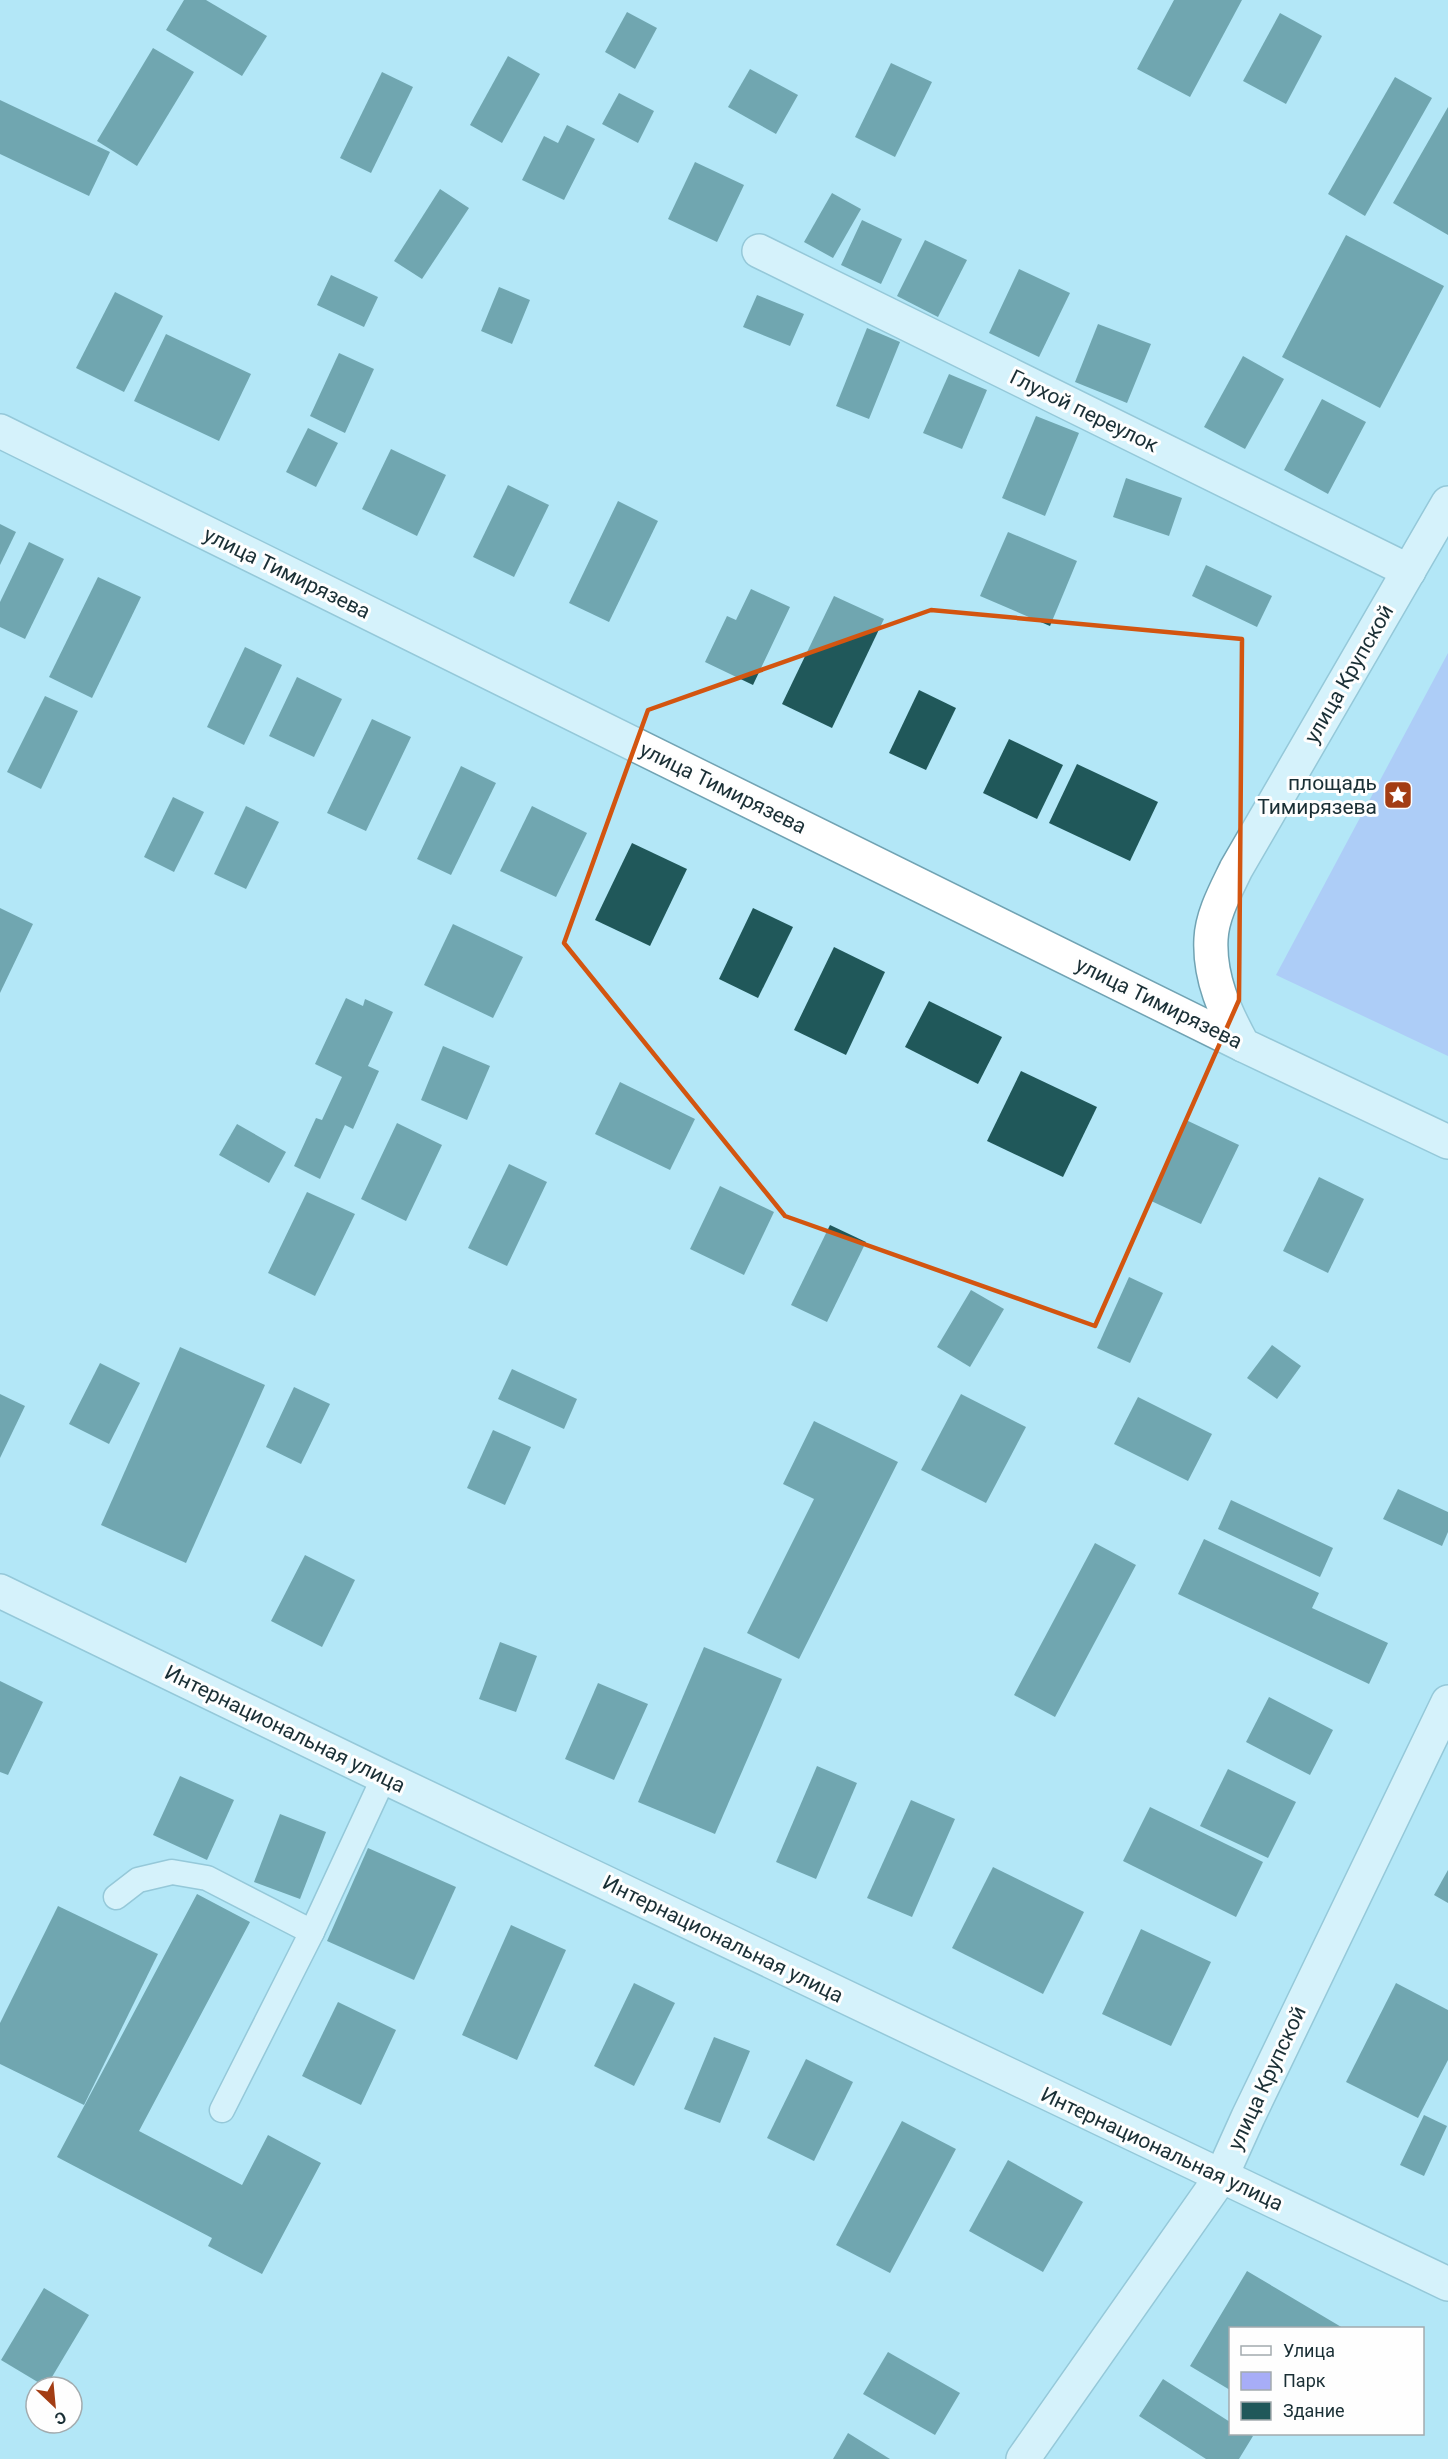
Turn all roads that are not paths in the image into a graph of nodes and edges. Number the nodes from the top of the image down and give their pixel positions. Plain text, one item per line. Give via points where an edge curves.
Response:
1 (759, 250) dead end
2 (0, 431) edge
3 (1448, 503) edge
4 (1408, 572) junction
5 (1243, 1045) junction
6 (1448, 1142) edge
7 (0, 1591) edge
8 (1448, 1702) edge
9 (384, 1777) junction
10 (116, 1897) dead end
11 (312, 1932) junction
12 (222, 2110) dead end
13 (1221, 2177) junction
14 (1448, 2284) edge
15 (1023, 2459) edge

1 - 4 street, Глухой переулок
2 - 5 street, улица Тимирязева
3 - 4 street, улица Крупской
4 - 5 street, улица Крупской via 1220,903 1210,938 1213,970 1227,1016
5 - 6 street, улица Тимирязева
7 - 9 street, Интернациональная улица
8 - 13 street, улица Крупской
9 - 11 lane
9 - 13 street, Интернациональная улица
10 - 11 lane via 138,1880 172,1872 207,1878
11 - 12 lane
13 - 14 street, Интернациональная улица
13 - 15 street, улица Крупской

